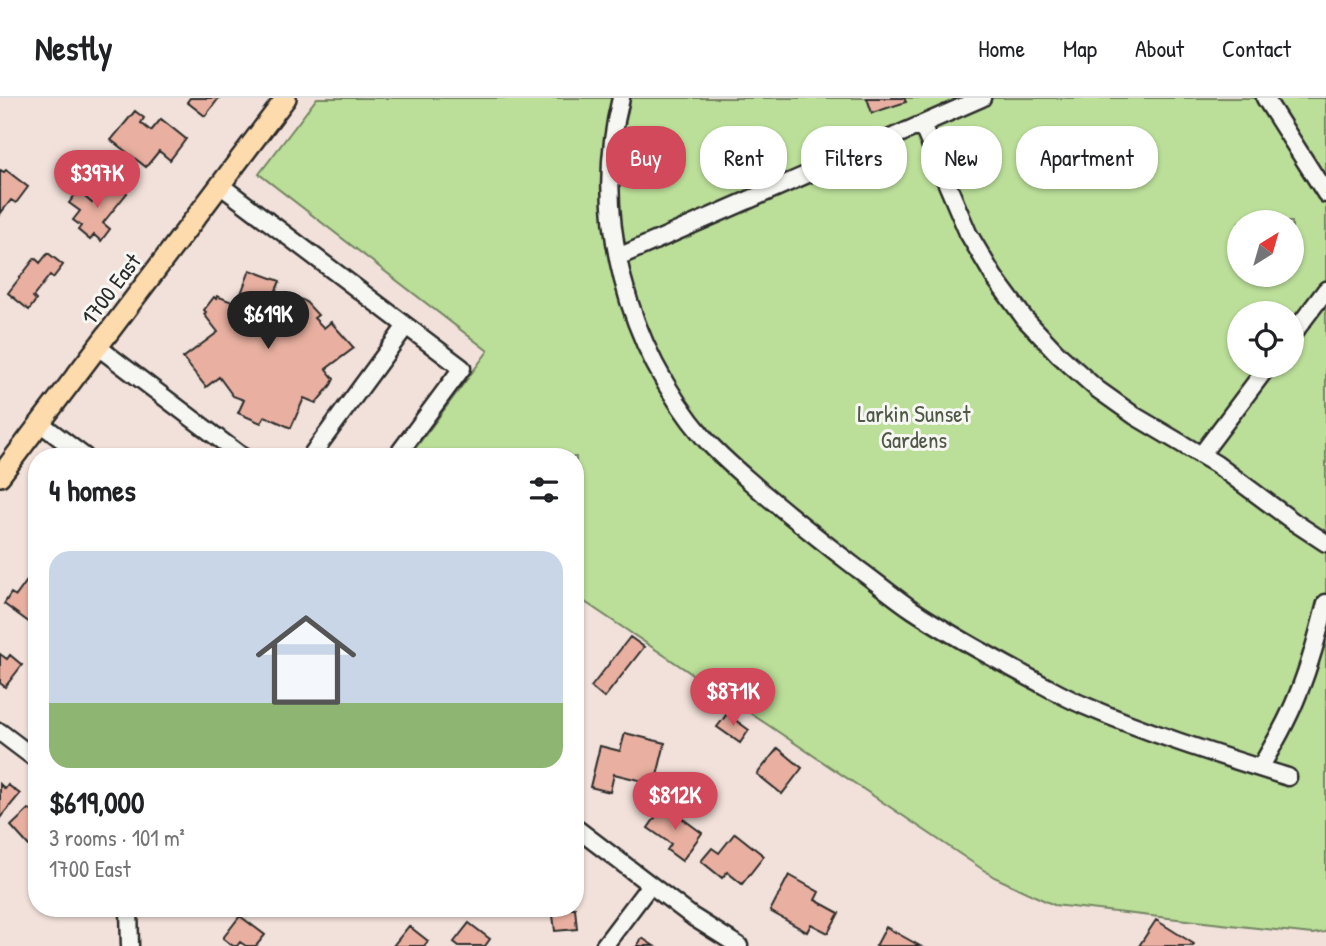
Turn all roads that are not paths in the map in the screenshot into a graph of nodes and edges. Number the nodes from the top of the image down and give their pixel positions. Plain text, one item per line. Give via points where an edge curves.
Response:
1 (286, 98) edge
2 (621, 98) edge
3 (982, 98) edge
4 (1265, 98) edge
5 (922, 125) junction
6 (220, 185) junction
7 (1326, 194) edge
8 (618, 257) junction
9 (1326, 290) edge
10 (1304, 319) edge
11 (407, 326) junction
12 (98, 347) junction
13 (1259, 378) edge
14 (40, 423) junction
15 (73, 448) edge
16 (231, 448) edge
17 (317, 448) edge
18 (403, 448) edge
19 (1201, 455) junction
20 (0, 476) edge
21 (1326, 543) edge
22 (1326, 603) edge
23 (0, 732) edge
24 (28, 753) edge
25 (1260, 768) junction
26 (1287, 777) dead end
27 (584, 834) edge
28 (650, 884) junction
29 (130, 917) edge
30 (133, 945) edge
31 (604, 946) edge
32 (738, 946) edge

1 - 6 main road, 1700 East
2 - 8 street via 611,177
3 - 5 street
4 - 7 street
5 - 8 street
5 - 19 street via 968,233 1025,319 1097,389
6 - 11 street
6 - 12 main road, 1700 East
8 - 25 street via 634,316 665,382 687,416 728,462 831,549 911,608 1081,704 1175,742
9 - 10 street
11 - 17 street
11 - 18 street via 462,368
12 - 14 main road, 1700 East
12 - 16 street
13 - 19 street
14 - 15 street
14 - 20 main road, 1700 East
19 - 21 street
22 - 25 street via 1298,694
23 - 24 street
25 - 26 street
27 - 28 street
28 - 31 street
28 - 32 street
29 - 30 street

